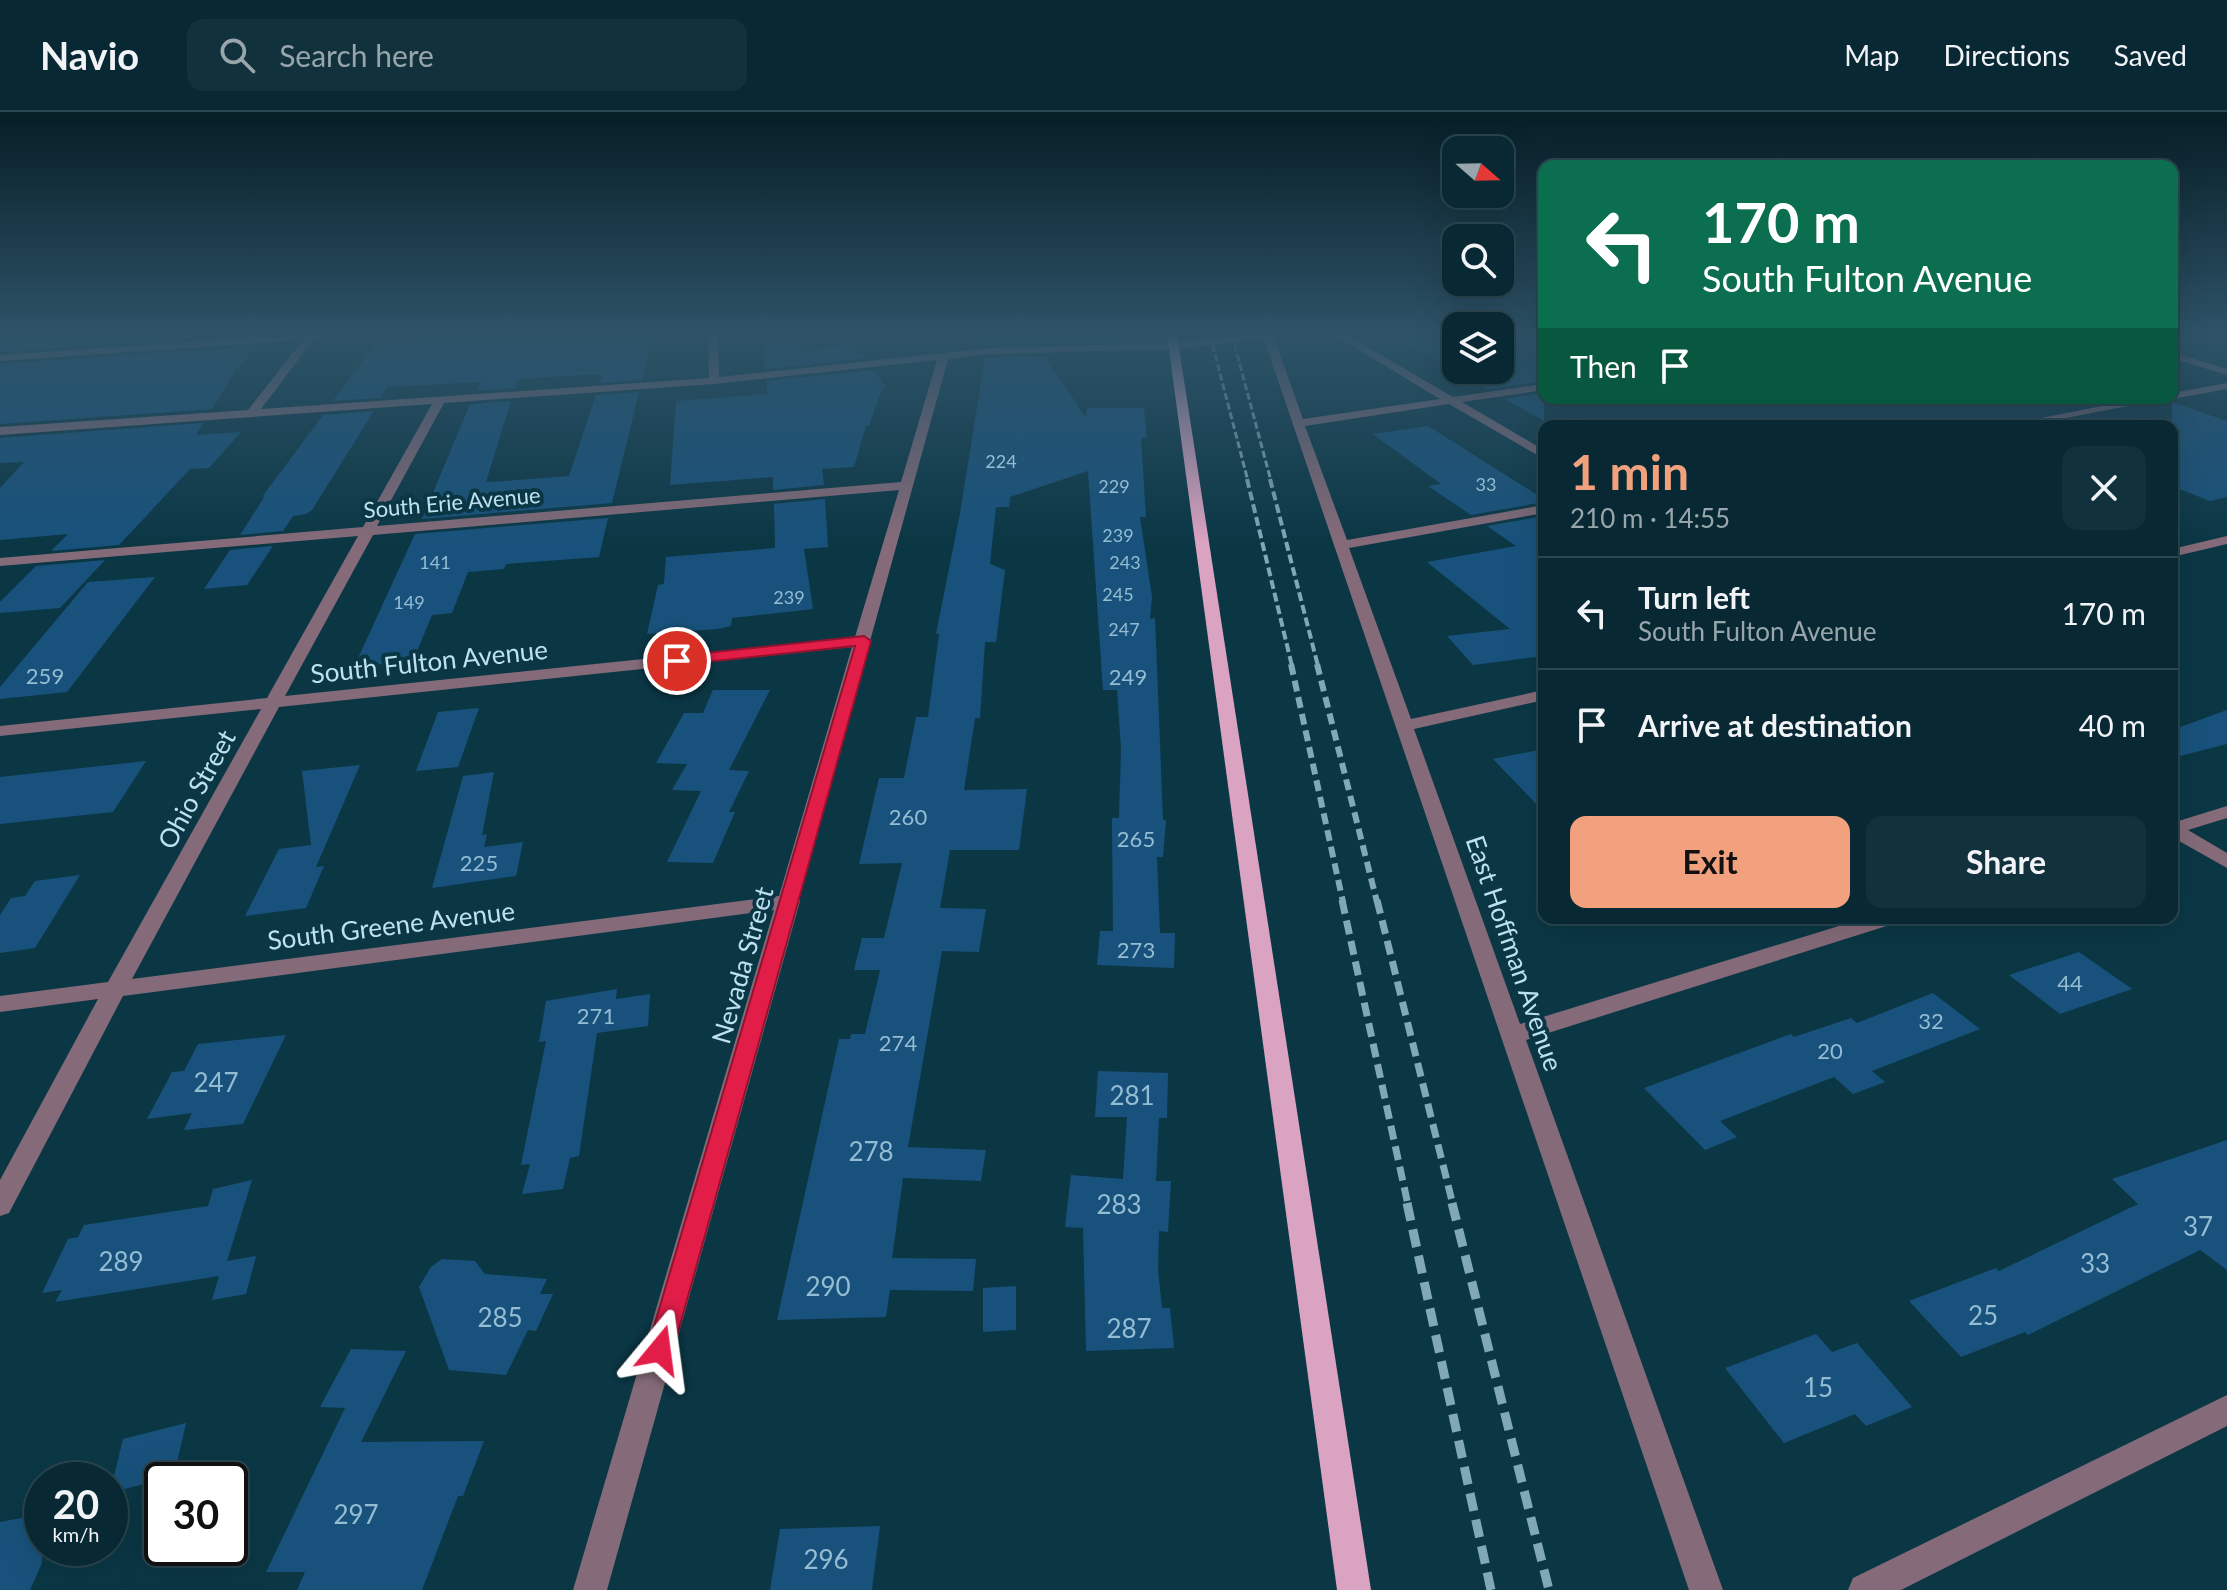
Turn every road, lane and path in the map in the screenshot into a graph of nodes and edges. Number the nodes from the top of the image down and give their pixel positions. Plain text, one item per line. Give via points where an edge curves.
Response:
1 (259, 404) edge
2 (383, 404) edge
3 (438, 404) edge
4 (930, 404) edge
5 (1182, 404) edge
6 (1292, 404) edge
7 (1426, 404) edge
8 (1459, 404) edge
9 (2129, 404) edge
10 (252, 413) junction
11 (2039, 420) edge
12 (1299, 423) junction
13 (0, 431) edge
14 (1538, 451) edge
15 (907, 485) junction
16 (1538, 510) edge
17 (368, 531) junction
18 (2227, 540) edge
19 (1342, 545) junction
20 (2178, 552) edge
21 (0, 562) edge
22 (864, 641) junction
23 (1538, 696) edge
24 (273, 704) junction
25 (1405, 726) junction
26 (0, 731) edge
27 (2227, 812) edge
28 (2178, 827) edge
29 (2178, 833) edge
30 (2227, 862) edge
31 (790, 901) junction
32 (1869, 924) edge
33 (115, 989) junction
34 (0, 1004) edge
35 (1514, 1035) junction
36 (0, 1205) edge
37 (2227, 1410) edge
38 (590, 1590) edge
39 (1354, 1590) edge
40 (1706, 1590) edge
41 (1865, 1590) edge

1 - 10 street
2 - 10 street
3 - 17 street, Ohio Street
4 - 15 street, Nevada Street
5 - 39 main road
6 - 12 street, East Hoffman Avenue
7 - 12 street
8 - 14 street
9 - 11 street
10 - 13 street
12 - 19 street, East Hoffman Avenue
15 - 17 street, South Erie Avenue
15 - 22 street, Nevada Street
16 - 19 street
17 - 21 street, South Erie Avenue
17 - 24 street, Ohio Street
18 - 20 street
19 - 25 street, East Hoffman Avenue
22 - 24 street, South Fulton Avenue
22 - 31 street, Nevada Street
23 - 25 street
24 - 26 street, South Fulton Avenue
24 - 33 street, Ohio Street
25 - 35 street, East Hoffman Avenue
27 - 28 street
29 - 30 street
31 - 33 street, South Greene Avenue
31 - 38 street, Nevada Street
32 - 35 street
33 - 34 street, South Greene Avenue
33 - 36 street, Ohio Street
35 - 40 street, East Hoffman Avenue
37 - 41 street

